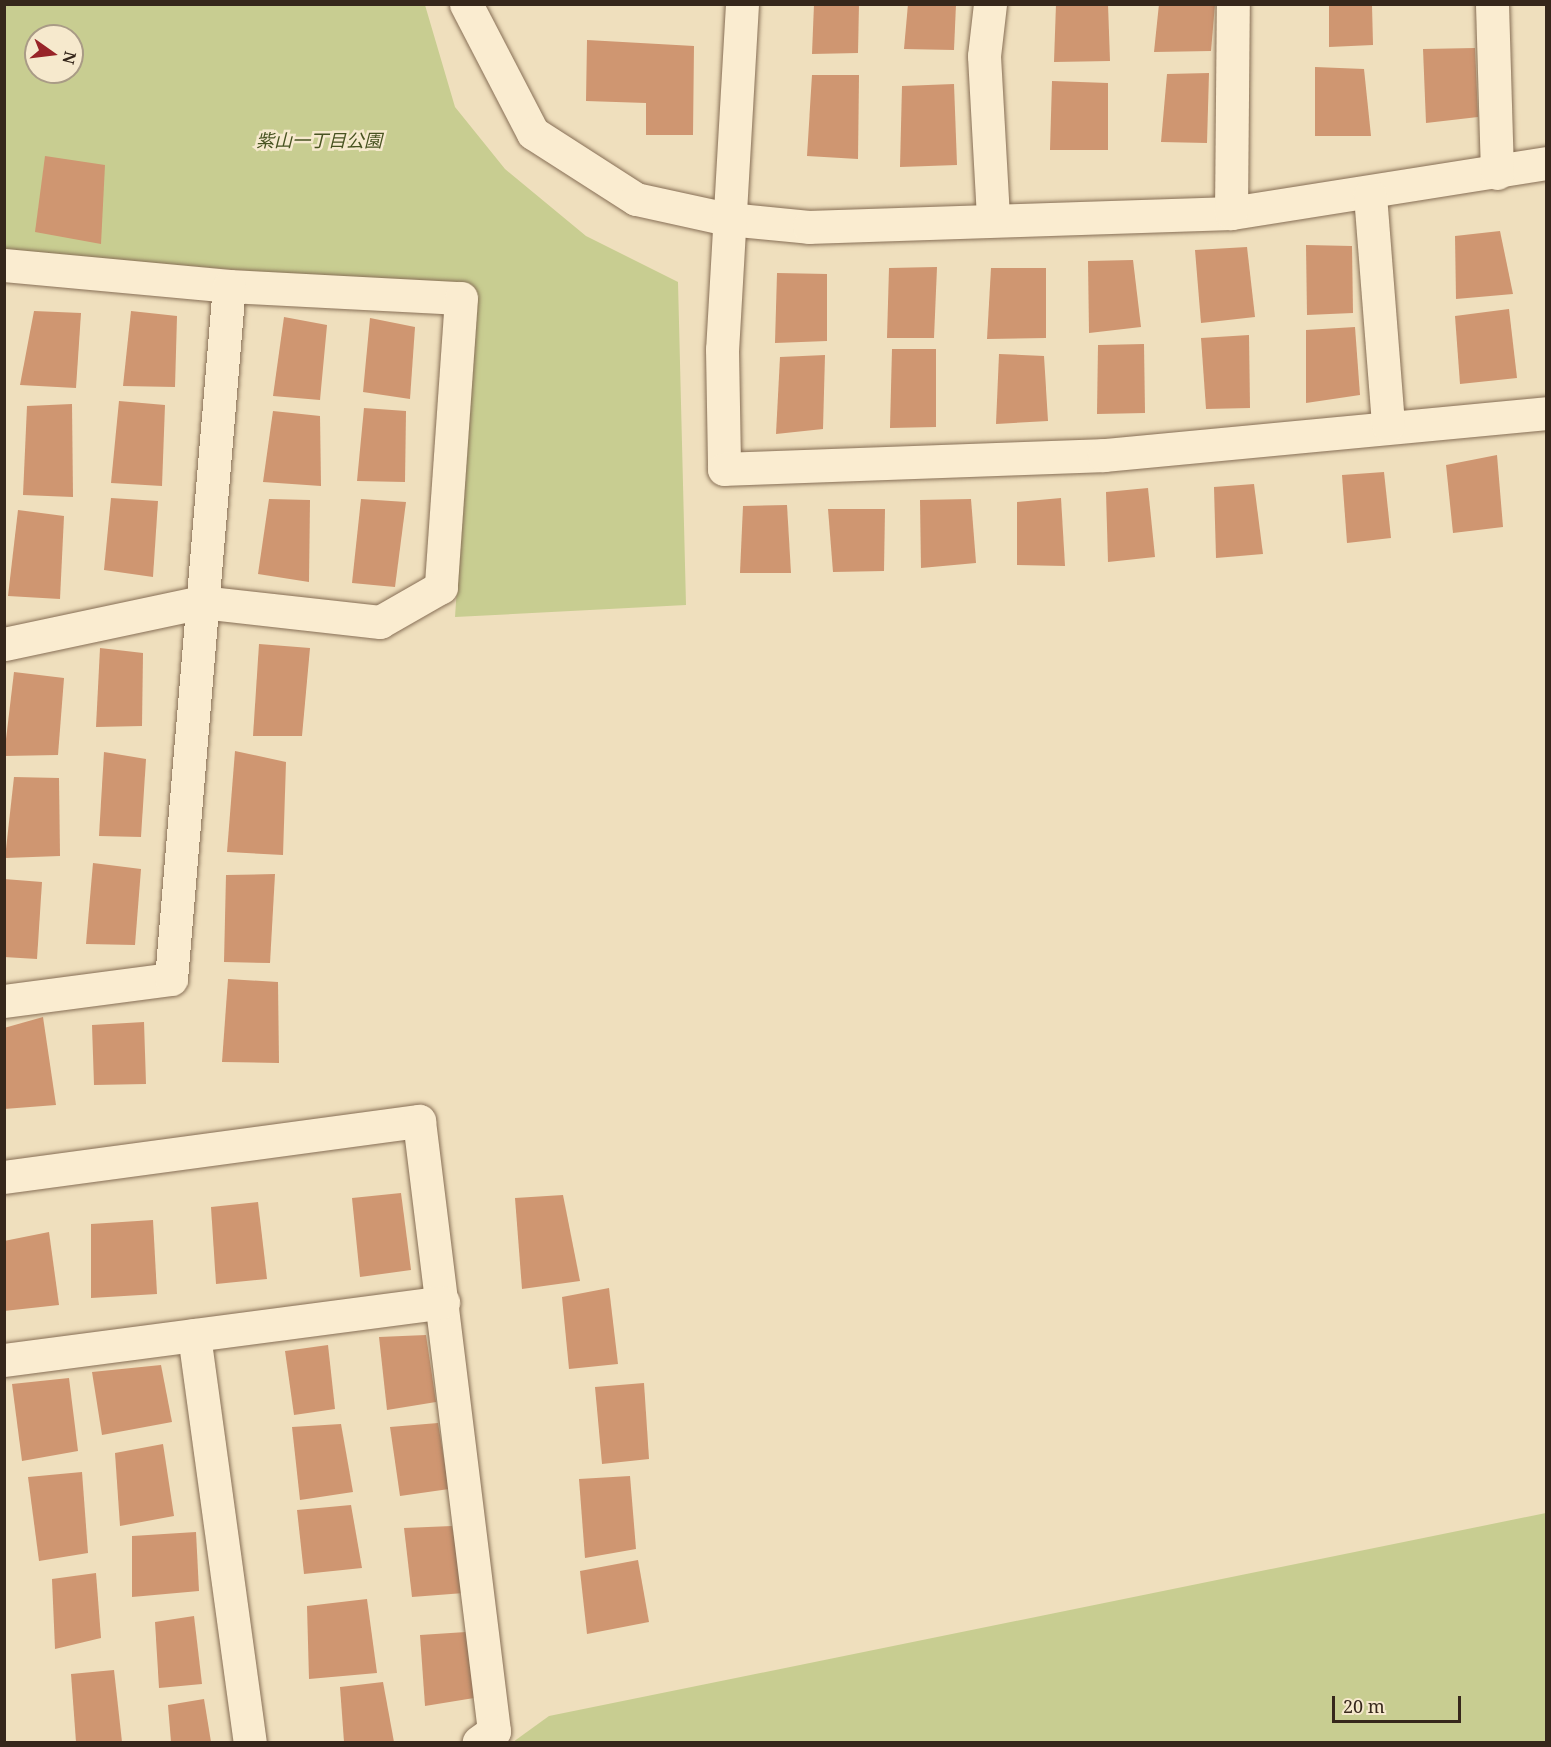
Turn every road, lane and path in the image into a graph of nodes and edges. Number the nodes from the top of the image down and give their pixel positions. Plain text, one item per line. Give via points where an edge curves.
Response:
1 (466, 4) edge
2 (742, 4) edge
3 (990, 4) edge
4 (1233, 4) edge
5 (1492, 4) edge
6 (1546, 164) edge
7 (1497, 173) junction
8 (1370, 195) junction
9 (1231, 213) junction
10 (993, 217) junction
11 (728, 219) junction
12 (4, 266) edge
13 (229, 286) junction
14 (1546, 413) edge
15 (1388, 425) junction
16 (202, 602) junction
17 (4, 644) edge
18 (4, 1001) edge
19 (4, 1177) edge
20 (443, 1302) junction
21 (194, 1335) junction
22 (4, 1360) edge
23 (250, 1743) edge
24 (479, 1743) edge

1 - 11 street via 533,133 636,199
2 - 11 street
3 - 10 street via 984,56
4 - 9 street
5 - 7 street
6 - 7 street
7 - 8 street
8 - 9 street
8 - 15 street
9 - 10 street
10 - 11 street via 809,226
11 - 15 street via 724,469 1104,455
12 - 13 street
13 - 16 street
13 - 16 street via 461,298 441,587 380,622
14 - 15 street
16 - 17 street
16 - 18 street via 171,979
19 - 20 street via 419,1121
20 - 21 street
20 - 24 street via 494,1731
21 - 22 street
21 - 23 street

